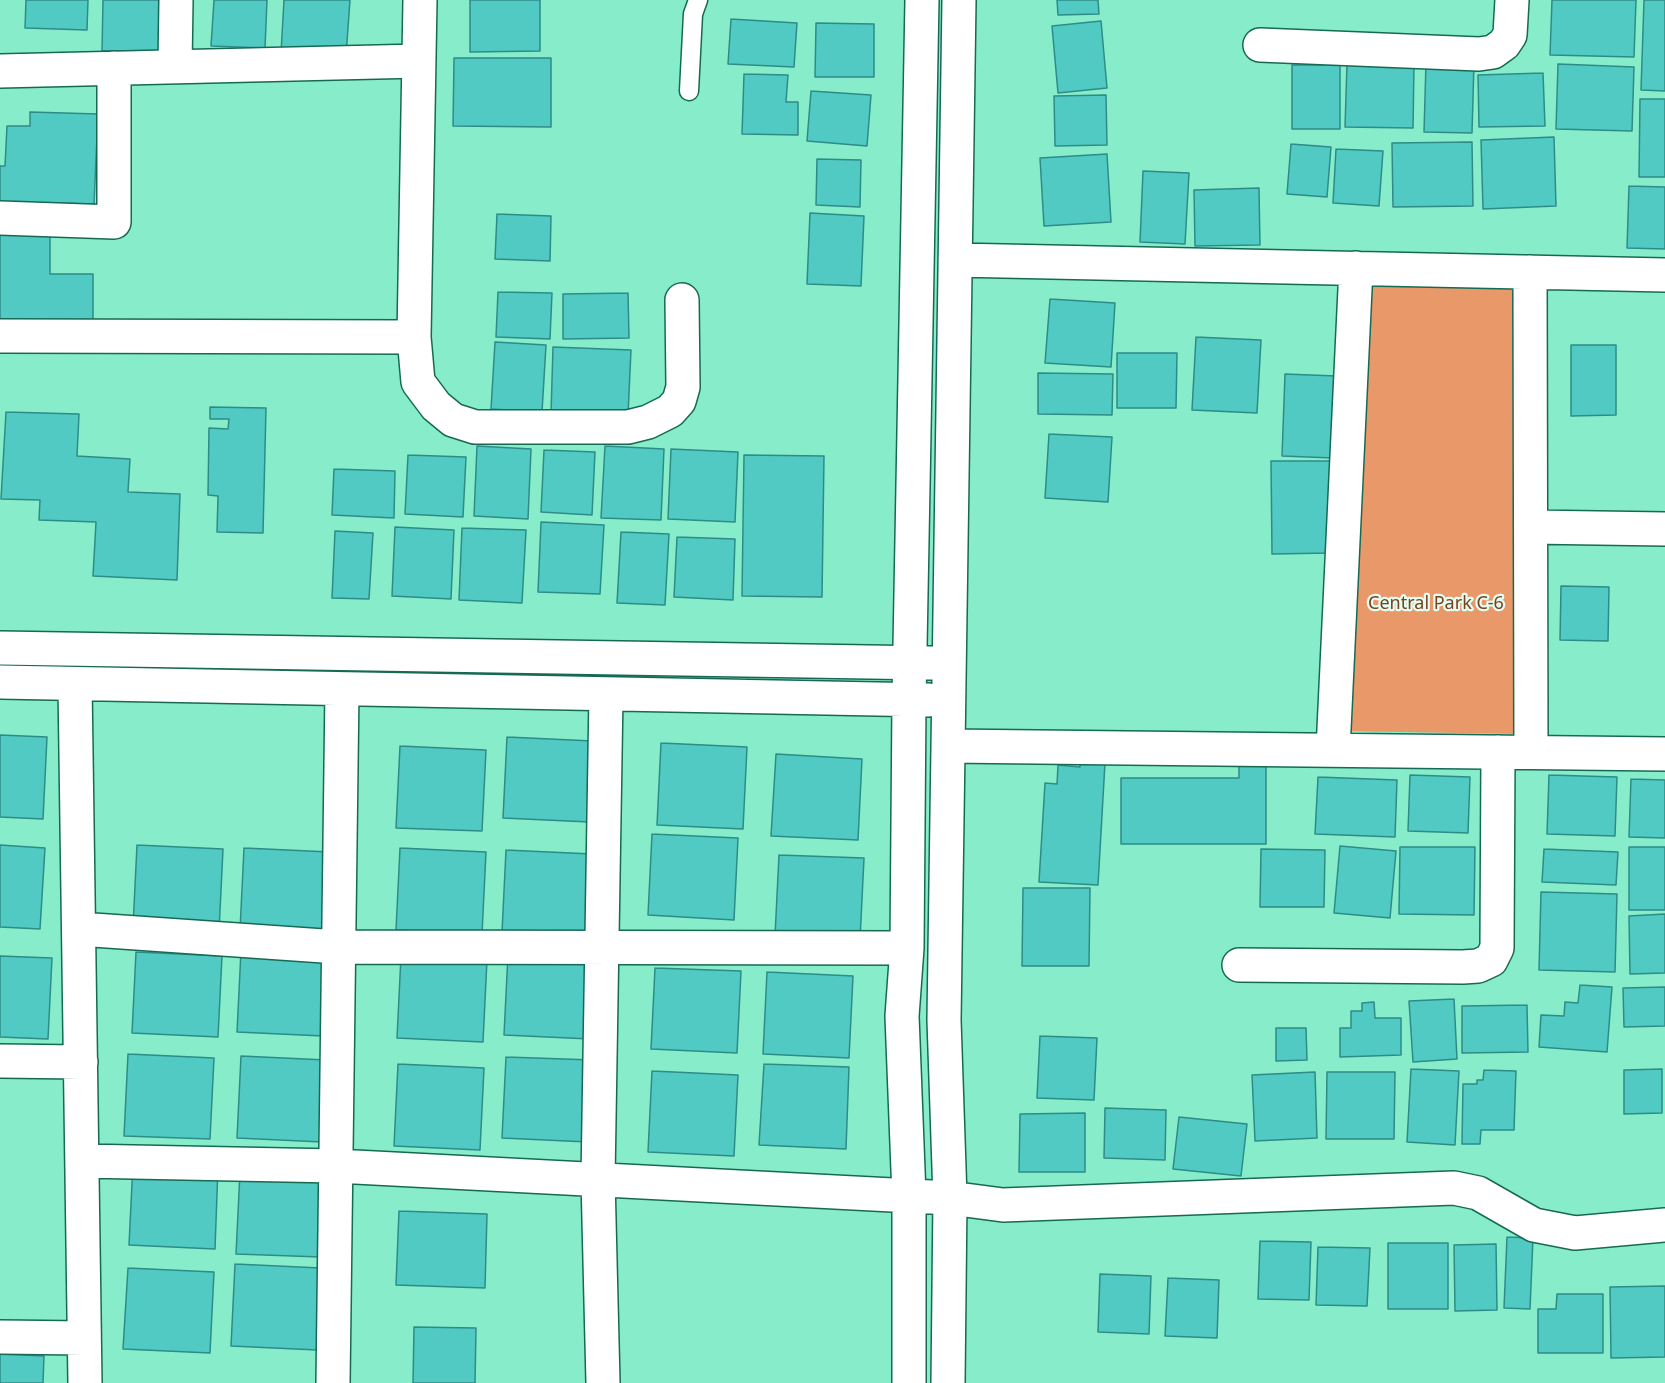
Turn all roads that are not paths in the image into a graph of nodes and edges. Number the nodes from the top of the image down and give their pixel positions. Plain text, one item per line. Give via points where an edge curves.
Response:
1 (176, 0) edge
2 (420, 0) edge
3 (698, 0) edge
4 (922, 0) edge
5 (959, 0) edge
6 (1512, 0) edge
7 (1260, 45) dead end
8 (419, 61) junction
9 (175, 66) junction
10 (114, 68) junction
11 (0, 71) edge
12 (689, 91) dead end
13 (0, 219) edge
14 (956, 260) junction
15 (1356, 268) junction
16 (1530, 272) junction
17 (1665, 274) edge
18 (682, 300) dead end
19 (0, 336) edge
20 (414, 338) junction
21 (1531, 527) junction
22 (1665, 530) edge
23 (0, 648) edge
24 (909, 663) junction
25 (949, 663) junction
26 (0, 682) edge
27 (75, 684) junction
28 (342, 689) junction
29 (606, 695) junction
30 (949, 700) junction
31 (909, 701) junction
32 (948, 746) junction
33 (1333, 750) junction
34 (1498, 752) junction
35 (1531, 752) junction
36 (1665, 754) edge
37 (79, 929) junction
38 (338, 947) junction
39 (602, 947) junction
40 (907, 948) junction
41 (1239, 965) dead end
42 (0, 1060) edge
43 (81, 1062) junction
44 (82, 1161) junction
45 (336, 1166) junction
46 (598, 1179) junction
47 (909, 1196) junction
48 (950, 1198) junction
49 (1665, 1225) edge
50 (0, 1337) edge
51 (84, 1338) junction
52 (85, 1383) edge
53 (333, 1383) edge
54 (603, 1383) edge
55 (909, 1383) edge
56 (948, 1383) edge

1 - 9 street
2 - 8 street
3 - 12 lane via 693,14
4 - 24 street
5 - 14 street
6 - 7 street via 1510,35 1493,52
8 - 9 street
8 - 20 street
9 - 10 street
10 - 11 street
10 - 13 street via 114,222
14 - 15 street
14 - 25 street
15 - 16 street
15 - 33 street
16 - 17 street
16 - 21 street
18 - 20 street via 683,387 679,401 670,411 628,427 475,427 453,420 436,406 418,382
19 - 20 street
21 - 22 street
21 - 35 street
23 - 24 street
24 - 25 street
24 - 31 street
25 - 30 street
26 - 27 street
27 - 28 street
27 - 37 street
28 - 29 street
28 - 38 street
29 - 31 street
29 - 39 street
30 - 31 street
30 - 32 street
31 - 40 street
32 - 33 street
32 - 48 street via 944,1020
33 - 34 street
34 - 35 street
34 - 41 street via 1497,948 1491,960 1463,967
35 - 36 street
37 - 38 street
37 - 43 street
38 - 39 street
38 - 45 street
39 - 40 street
39 - 46 street
40 - 47 street via 902,1016
42 - 43 street
43 - 44 street
44 - 45 street
44 - 51 street
45 - 46 street
45 - 53 street
46 - 47 street
46 - 54 street
47 - 48 street
47 - 55 street
48 - 49 street via 1003,1205 1454,1188 1478,1193 1534,1225 1575,1233
48 - 56 street
50 - 51 street
51 - 52 street

